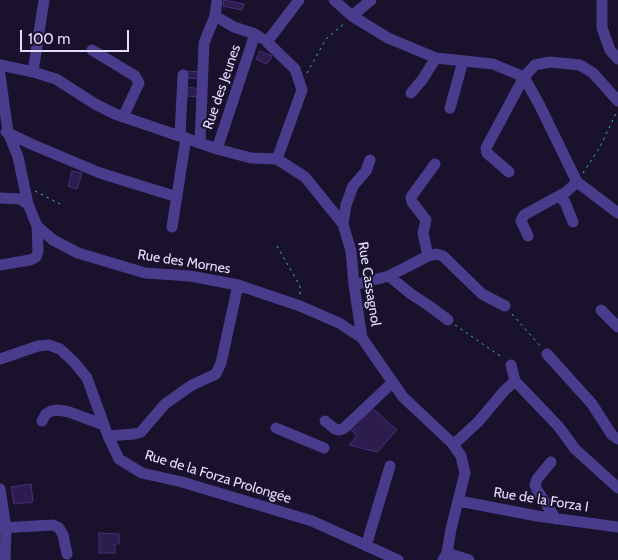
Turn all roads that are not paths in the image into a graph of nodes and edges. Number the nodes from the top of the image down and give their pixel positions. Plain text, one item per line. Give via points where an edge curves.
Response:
1 (44, 0) edge
2 (218, 0) edge
3 (299, 0) edge
4 (334, 0) edge
5 (371, 0) edge
6 (602, 0) edge
7 (215, 16) junction
8 (352, 16) junction
9 (255, 34) junction
10 (267, 42) junction
11 (92, 50) dead end
12 (436, 58) junction
13 (618, 59) edge
14 (464, 61) junction
15 (0, 65) edge
16 (33, 72) junction
17 (0, 75) edge
18 (183, 75) dead end
19 (524, 77) junction
20 (411, 93) dead end
21 (618, 101) edge
22 (450, 108) dead end
23 (123, 117) junction
24 (4, 132) edge
25 (183, 137) junction
26 (200, 143) junction
27 (216, 149) junction
28 (277, 159) junction
29 (370, 160) dead end
30 (435, 164) dead end
31 (509, 172) dead end
32 (577, 182) junction
33 (559, 196) junction
34 (177, 197) junction
35 (0, 198) edge
36 (28, 204) junction
37 (618, 214) edge
38 (573, 222) dead end
39 (343, 224) junction
40 (37, 226) junction
41 (172, 227) dead end
42 (528, 236) dead end
43 (428, 256) junction
44 (0, 265) edge
45 (388, 276) junction
46 (354, 285) junction
47 (238, 286) junction
48 (505, 306) road end
49 (601, 310) dead end
50 (448, 320) road end
51 (618, 327) edge
52 (362, 338) junction
53 (547, 354) road end
54 (0, 359) edge
55 (511, 365) road end
56 (515, 381) junction
57 (392, 383) junction
58 (42, 421) dead end
59 (325, 421) dead end
60 (276, 428) dead end
61 (106, 430) junction
62 (618, 439) edge
63 (453, 445) junction
64 (324, 448) dead end
65 (551, 462) dead end
66 (390, 466) dead end
67 (618, 488) edge
68 (0, 489) edge
69 (459, 501) junction
70 (556, 519) junction
71 (618, 527) edge
72 (3, 528) edge
73 (366, 546) junction
74 (67, 554) dead end
75 (445, 557) edge
76 (5, 560) edge
77 (398, 560) edge
78 (469, 560) edge

1 - 16 street
2 - 7 street
3 - 10 street
4 - 8 street
5 - 8 street
6 - 13 street via 602,28 610,50
7 - 9 street
7 - 26 street via 204,43
8 - 12 street via 388,38
9 - 10 street
9 - 27 street, Rue des Jeunes
10 - 28 street via 295,69 302,90
11 - 23 street via 135,76 138,83
12 - 14 street
12 - 20 street
14 - 19 street via 493,64
14 - 22 street
15 - 16 street
16 - 23 street via 56,79 95,104
17 - 24 street, Rue des Mornes
18 - 25 street
19 - 21 street via 535,66 550,62 580,65 593,73
19 - 31 street via 486,148 487,153
19 - 32 street
23 - 25 street
24 - 34 street via 100,173
24 - 36 street, Rue des Mornes via 18,157
25 - 26 street
25 - 34 street
26 - 27 street
27 - 28 street via 251,158
28 - 39 street, Rue Cassagnol via 305,177
29 - 39 street via 366,171 353,186
30 - 43 street via 411,197 426,220 423,233
32 - 33 street
32 - 37 street
33 - 38 street
33 - 42 street via 524,215 521,220
34 - 41 street
35 - 36 street via 20,199
36 - 40 street, Rue des Mornes
39 - 46 street, Rue Cassagnol via 351,251
40 - 44 street via 36,257
40 - 47 street, Rue des Mornes via 53,240 106,262 145,273 190,276
43 - 45 street
43 - 48 street via 443,256 482,294
45 - 46 street
45 - 50 street
46 - 52 street, Rue Cassagnol
47 - 52 street, Rue des Mornes via 300,306
47 - 61 street via 216,374 192,385 165,404 141,432
49 - 51 street
52 - 57 street, Rue Cassagnol
53 - 62 street
54 - 61 street, Rue de la Forza Prolongée via 38,346 60,349 86,378
55 - 56 street
56 - 63 street
56 - 67 street via 559,427 575,449
57 - 59 street via 343,429 335,429
57 - 63 street, Rue Cassagnol
58 - 61 street via 46,414 58,410
60 - 64 street
61 - 73 street, Rue de la Forza Prolongée via 119,458 142,473 312,521
63 - 69 street, Rue Cassagnol via 461,456 466,473
65 - 70 street via 535,485
66 - 73 street
68 - 72 street
69 - 70 street, Rue de la Forza I
69 - 75 street, Rue Cassagnol
70 - 71 street, Rue de la Forza I
72 - 74 street via 53,525 64,535
72 - 76 street
73 - 77 street, Rue de la Forza Prolongée
75 - 78 street

